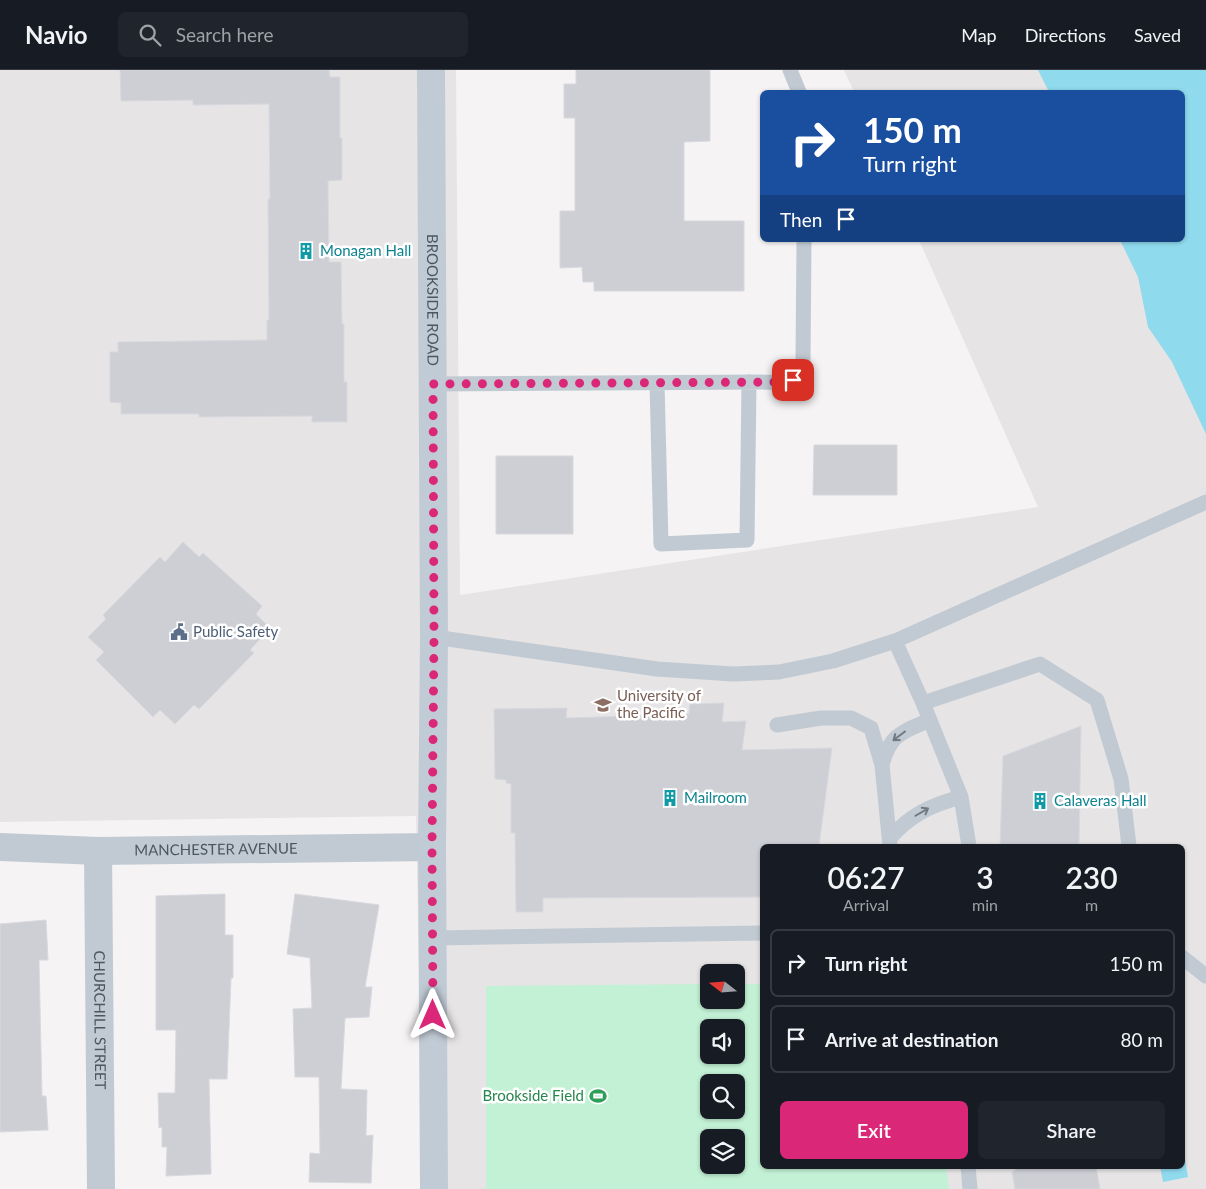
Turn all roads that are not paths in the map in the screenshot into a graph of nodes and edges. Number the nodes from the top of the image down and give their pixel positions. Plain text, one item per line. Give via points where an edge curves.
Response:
1 (431, 70) edge
2 (790, 70) edge
3 (798, 90) edge
4 (804, 242) edge
5 (749, 382) junction
6 (657, 383) junction
7 (433, 384) junction
8 (1206, 502) edge
9 (434, 636) junction
10 (895, 641) junction
11 (923, 703) junction
12 (930, 720) junction
13 (777, 725) dead end
14 (882, 765) junction
15 (961, 797) junction
16 (890, 842) edge
17 (969, 844) edge
18 (1129, 844) edge
19 (0, 847) edge
20 (432, 847) junction
21 (98, 851) junction
22 (760, 934) edge
23 (432, 938) junction
24 (1185, 959) edge
25 (1206, 976) edge
26 (968, 1169) edge
27 (101, 1189) edge
28 (434, 1189) edge
29 (970, 1189) edge

1 - 7 street, BROOKSIDE ROAD
2 - 3 lane
4 - 5 lane via 803,363 800,371 793,380 786,382
5 - 6 lane
5 - 6 lane via 747,540 661,544
6 - 7 lane
7 - 9 street, BROOKSIDE ROAD
8 - 10 lane
9 - 10 lane via 657,669 733,674 779,672 815,665
9 - 20 street, BROOKSIDE ROAD
10 - 11 lane
11 - 12 lane
11 - 18 lane via 1040,664 1097,700 1121,779
12 -> 14 lane via 893,739
12 - 15 lane
13 - 14 lane via 821,718 852,718 871,728
14 - 16 lane
16 -> 15 lane via 901,825 919,813 938,803
15 - 17 lane
19 - 21 street, MANCHESTER AVENUE
20 - 21 street, MANCHESTER AVENUE
20 - 23 street, BROOKSIDE ROAD
21 - 27 street, CHURCHILL STREET
22 - 23 lane
23 - 28 street, BROOKSIDE ROAD
24 - 25 lane
26 - 29 lane

